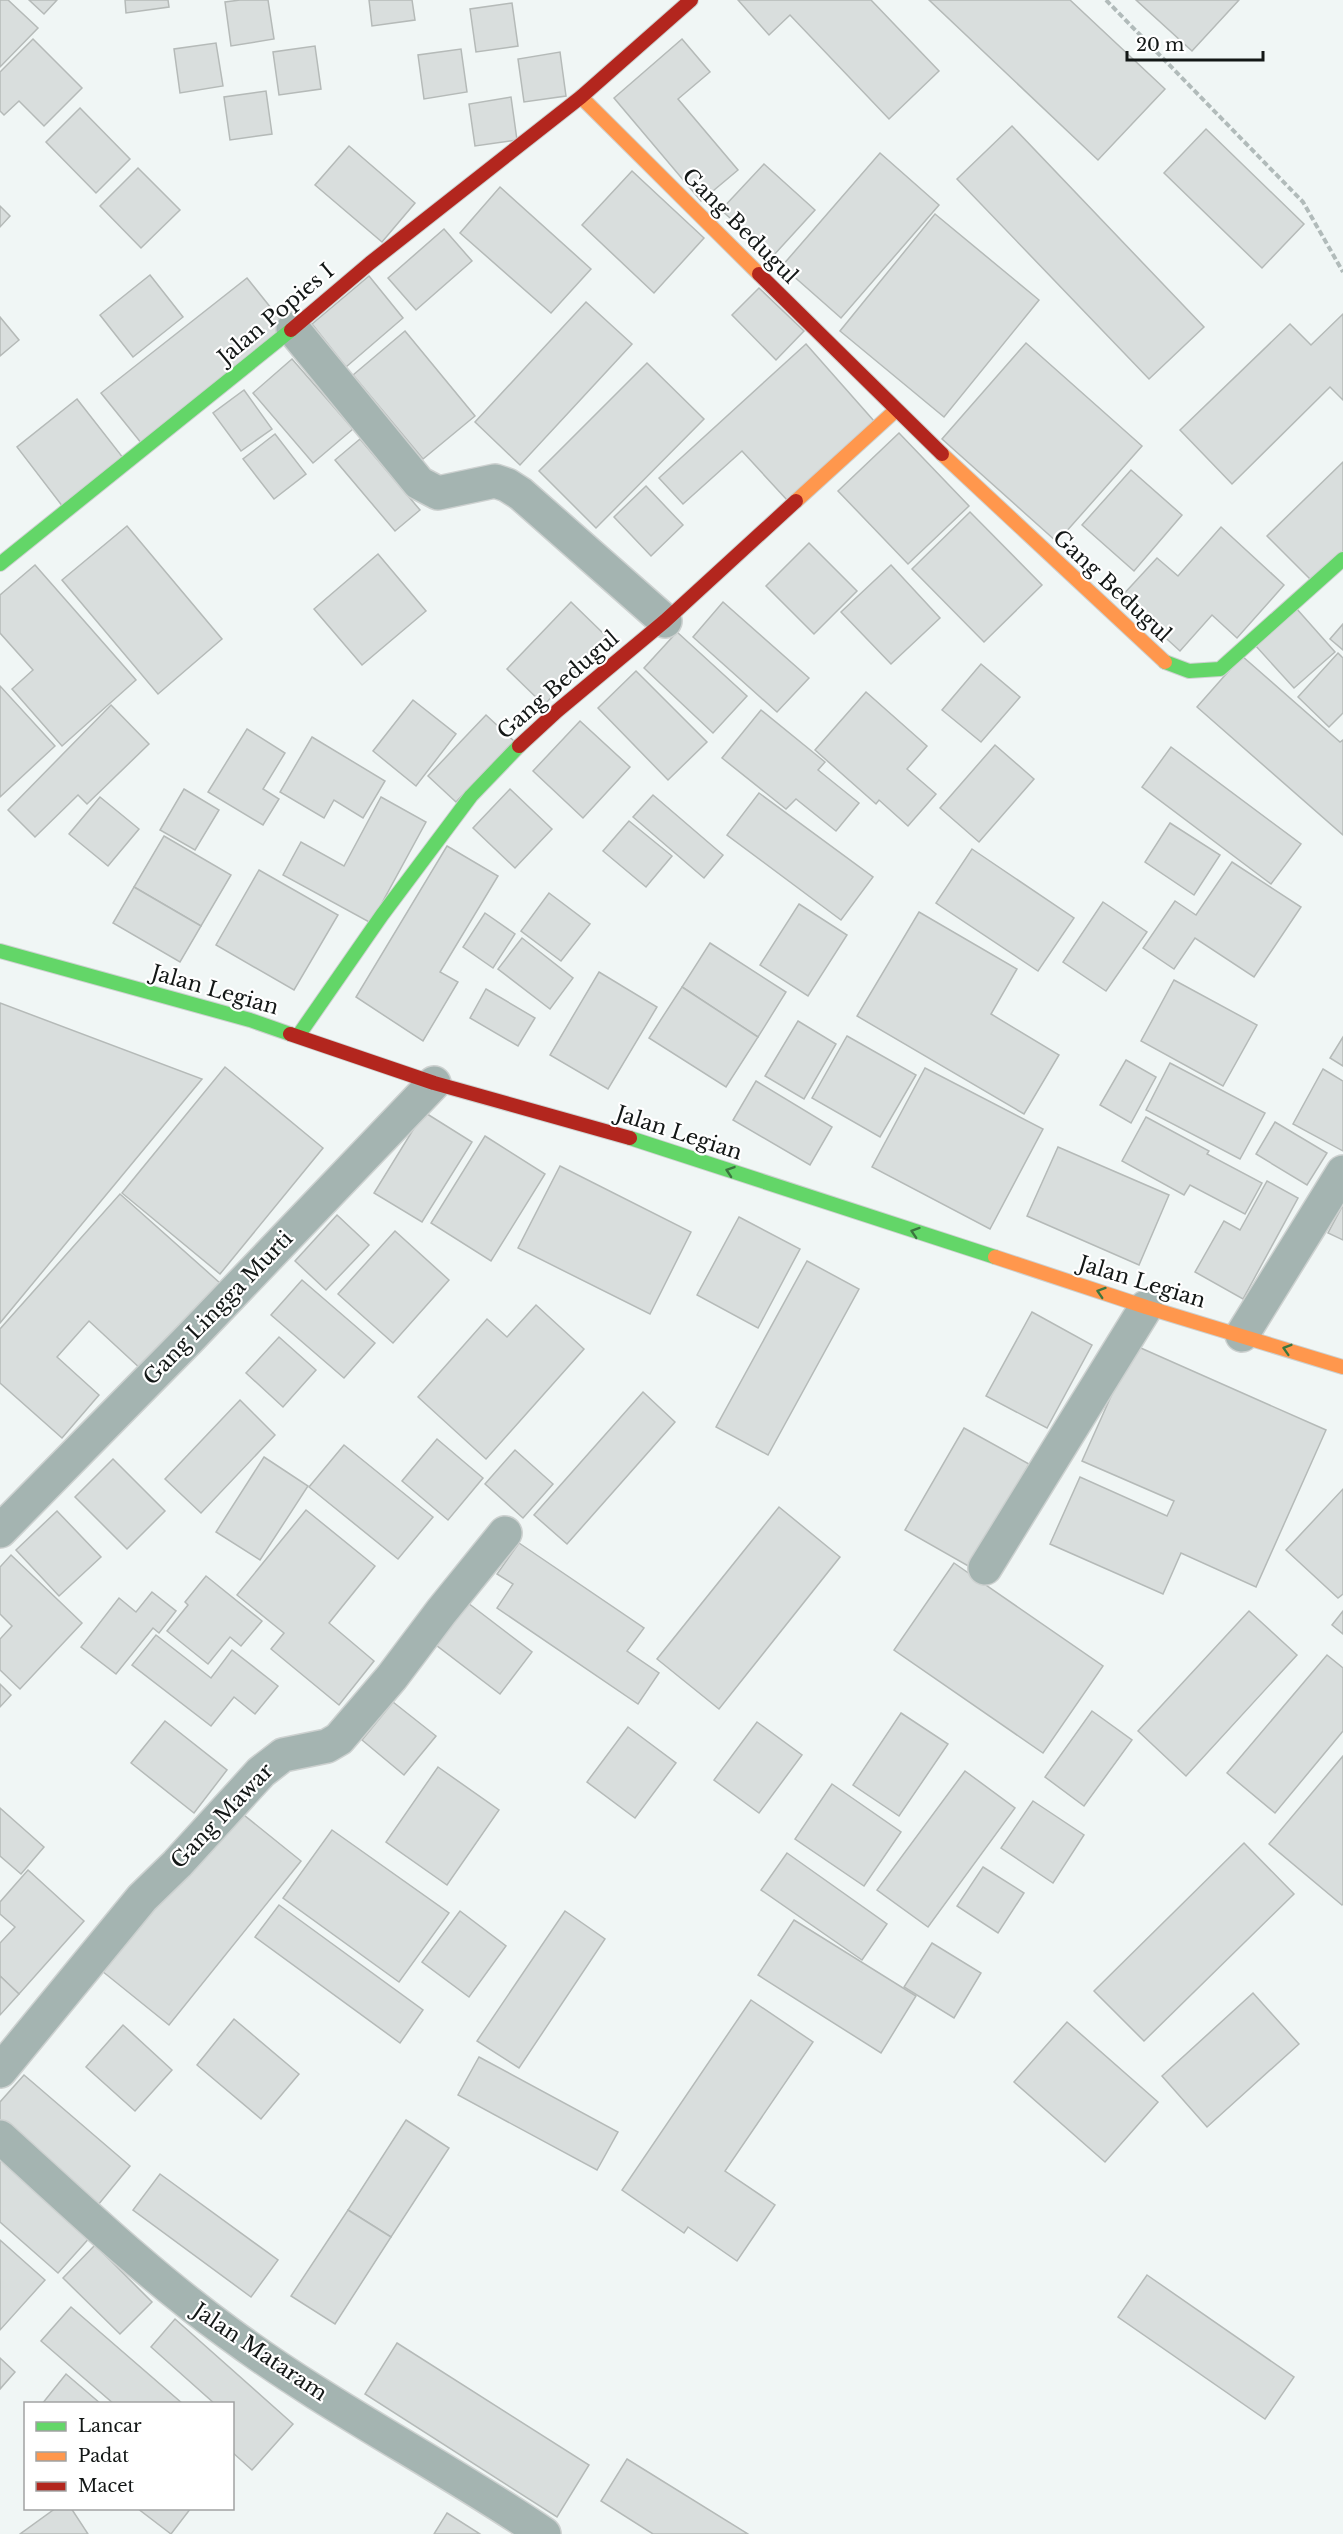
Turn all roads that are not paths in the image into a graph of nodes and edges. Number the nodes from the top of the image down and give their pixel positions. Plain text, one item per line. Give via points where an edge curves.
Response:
1 (691, 0) edge
2 (580, 97) junction
3 (293, 329) junction
4 (896, 410) junction
5 (1343, 559) edge
6 (0, 564) edge
7 (665, 621) junction
8 (0, 951) edge
9 (298, 1036) junction
10 (434, 1083) junction
11 (1343, 1172) edge
12 (1146, 1306) junction
13 (1242, 1335) junction
14 (1343, 1366) edge
15 (0, 1531) edge
16 (505, 1533) dead end
17 (985, 1568) dead end
18 (0, 2071) edge
19 (0, 2137) edge
20 (544, 2534) edge

1 - 2 street, Jalan Popies I
2 - 3 street, Jalan Popies I
2 - 4 street, Gang Bedugul
3 - 6 street, Jalan Popies I
3 - 7 street via 418,483 438,492 495,481 507,484
4 - 5 street, Gang Bedugul via 1160,660 1176,668 1201,674 1220,669
4 - 7 street, Gang Bedugul
7 - 9 street, Gang Bedugul via 557,711 471,796 381,915
8 - 9 street, Jalan Legian
9 - 10 street, Jalan Legian
12 -> 10 street, Jalan Legian via 647,1143
10 - 15 street, Gang Lingga Murti
11 - 13 street
12 - 13 street, Jalan Legian
12 - 17 street
14 -> 13 street, Jalan Legian
16 - 18 street, Gang Mawar via 339,1739 327,1746 283,1755 261,1772 142,1898
19 - 20 street, Jalan Mataram via 163,2284 228,2333

